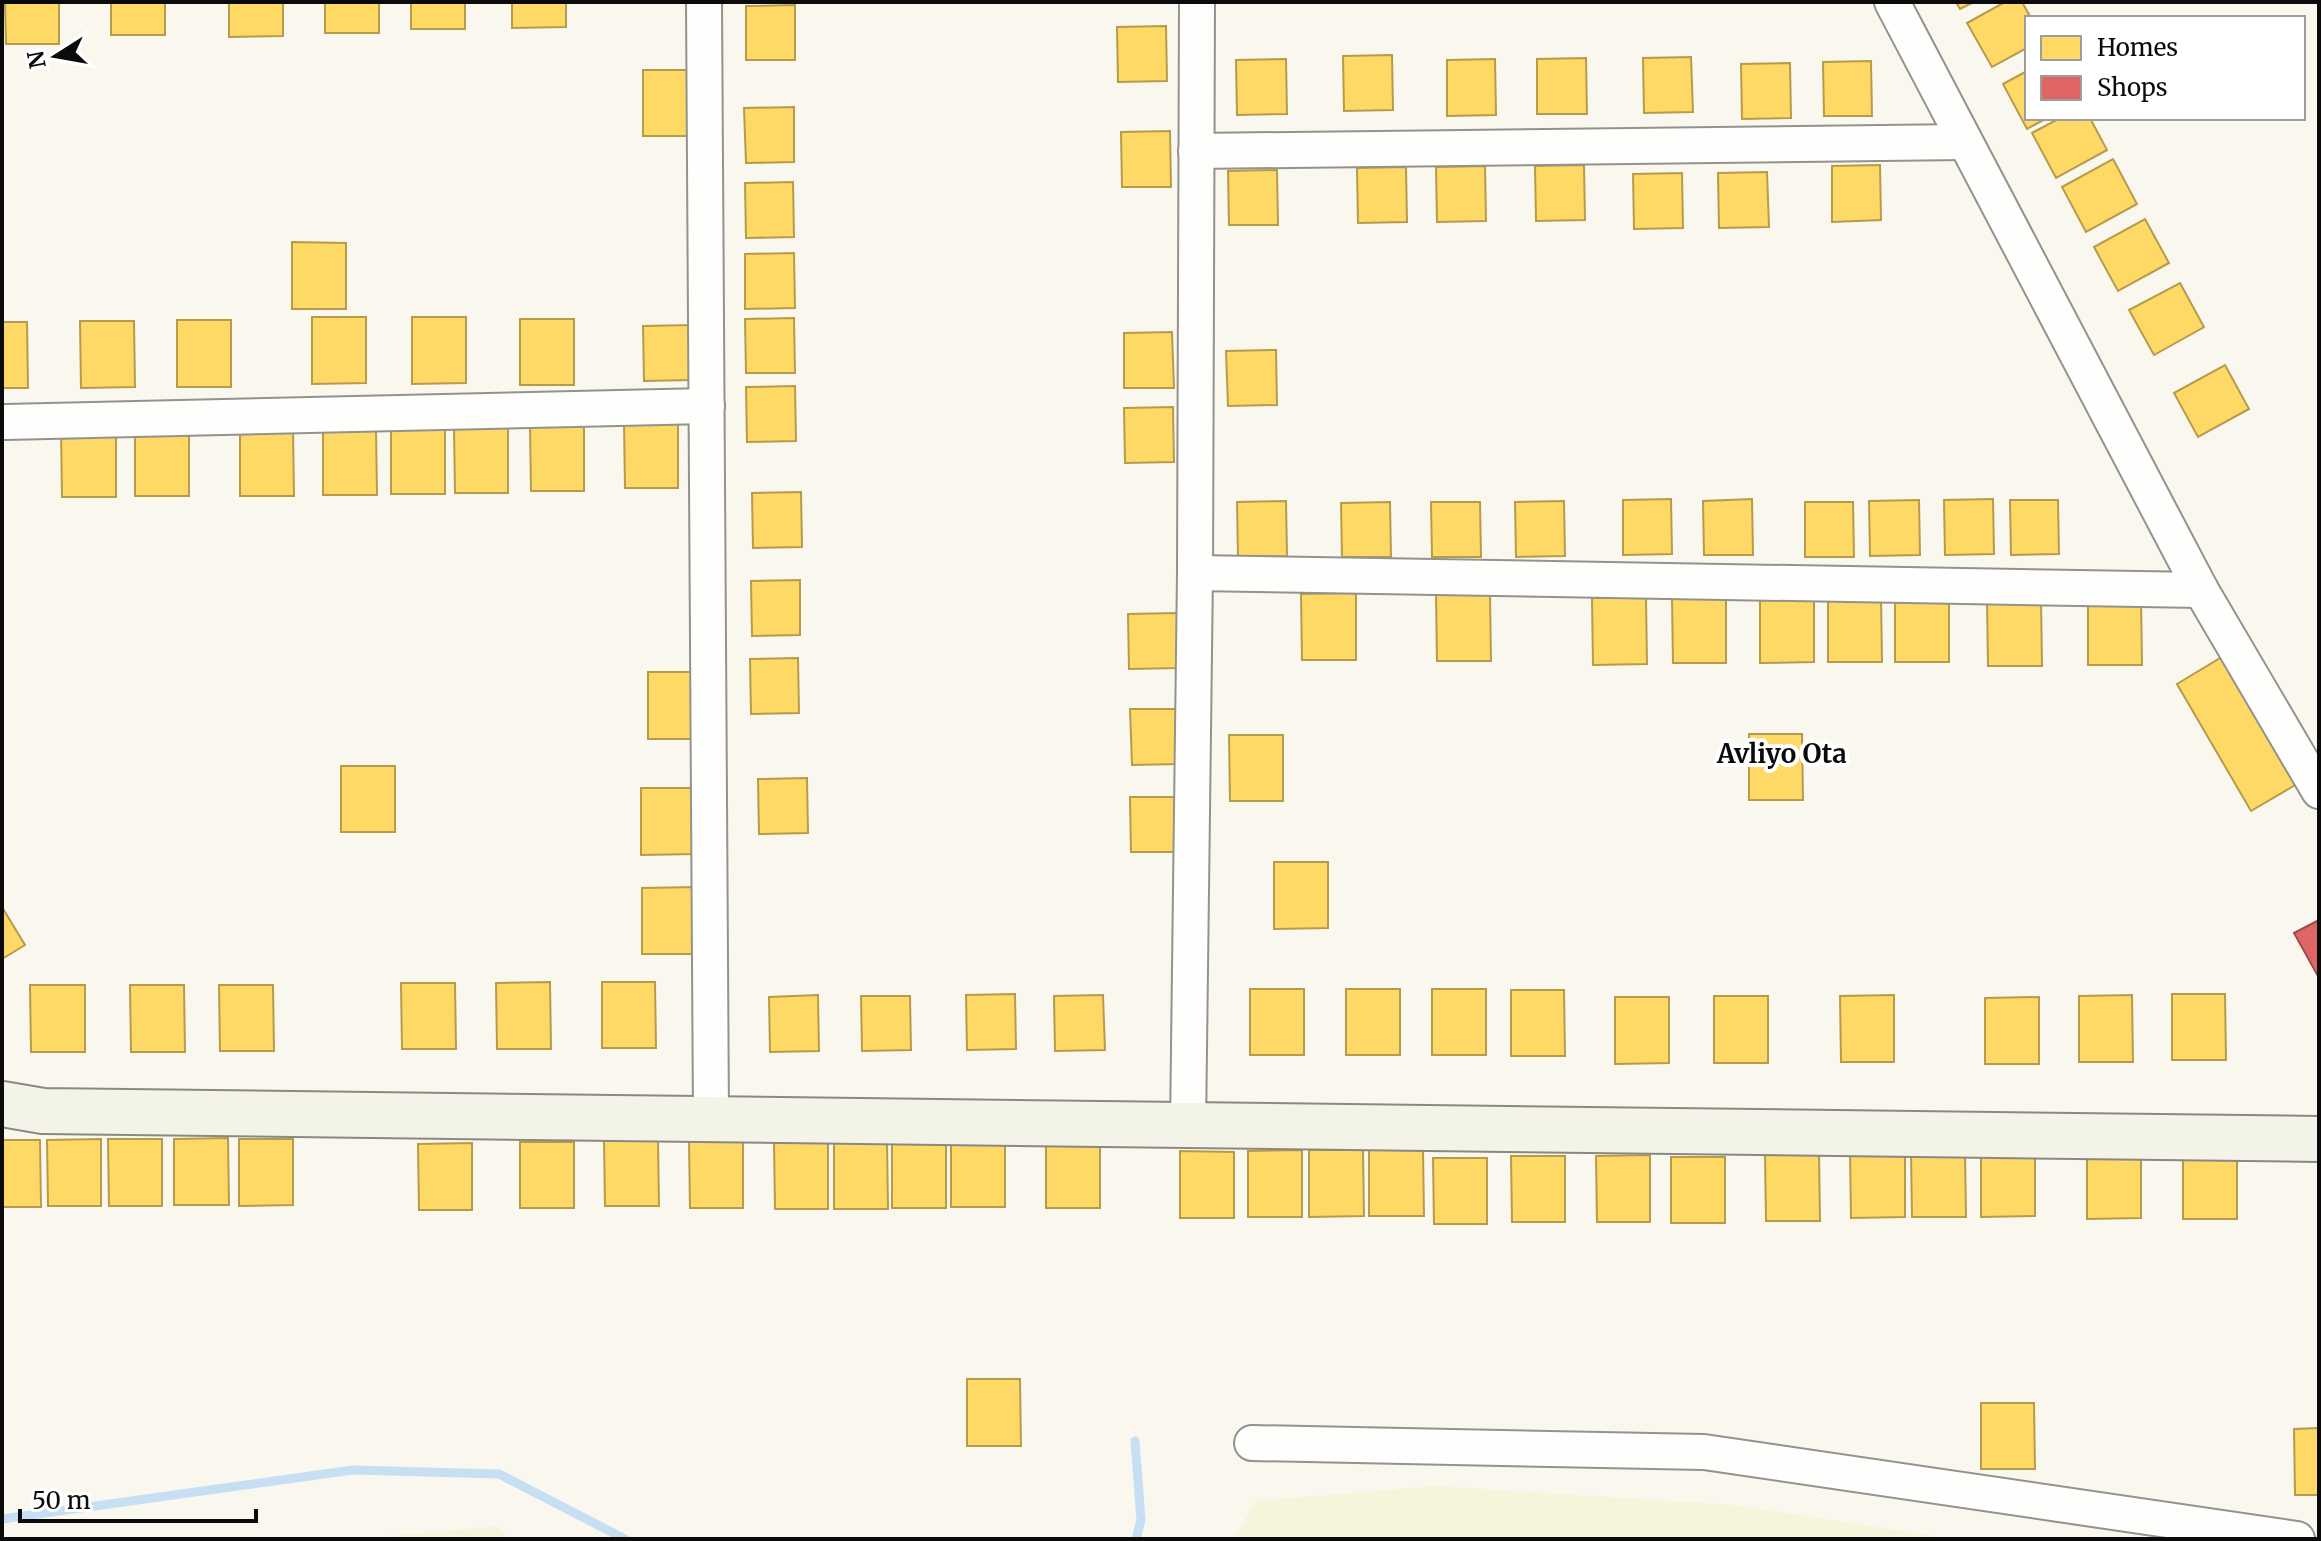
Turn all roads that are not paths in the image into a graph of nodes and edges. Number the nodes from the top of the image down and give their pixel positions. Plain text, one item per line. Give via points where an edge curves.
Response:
1 (704, 2) edge
2 (1197, 2) edge
3 (1892, 2) edge
4 (1964, 142) junction
5 (1196, 151) junction
6 (707, 406) junction
7 (5, 422) dead end
8 (1195, 573) junction
9 (2201, 590) junction
10 (2319, 791) edge
11 (2, 1104) edge
12 (711, 1118) junction
13 (1188, 1128) junction
14 (2319, 1139) edge
15 (1252, 1443) dead end
16 (2297, 1539) edge

1 - 6 street
2 - 5 street
3 - 4 street
4 - 5 street
4 - 9 street
5 - 8 street
6 - 7 street
6 - 12 street
8 - 9 street
8 - 13 street
9 - 10 street
11 - 12 street via 43,1111
12 - 13 street
13 - 14 street
15 - 16 street via 1704,1452

